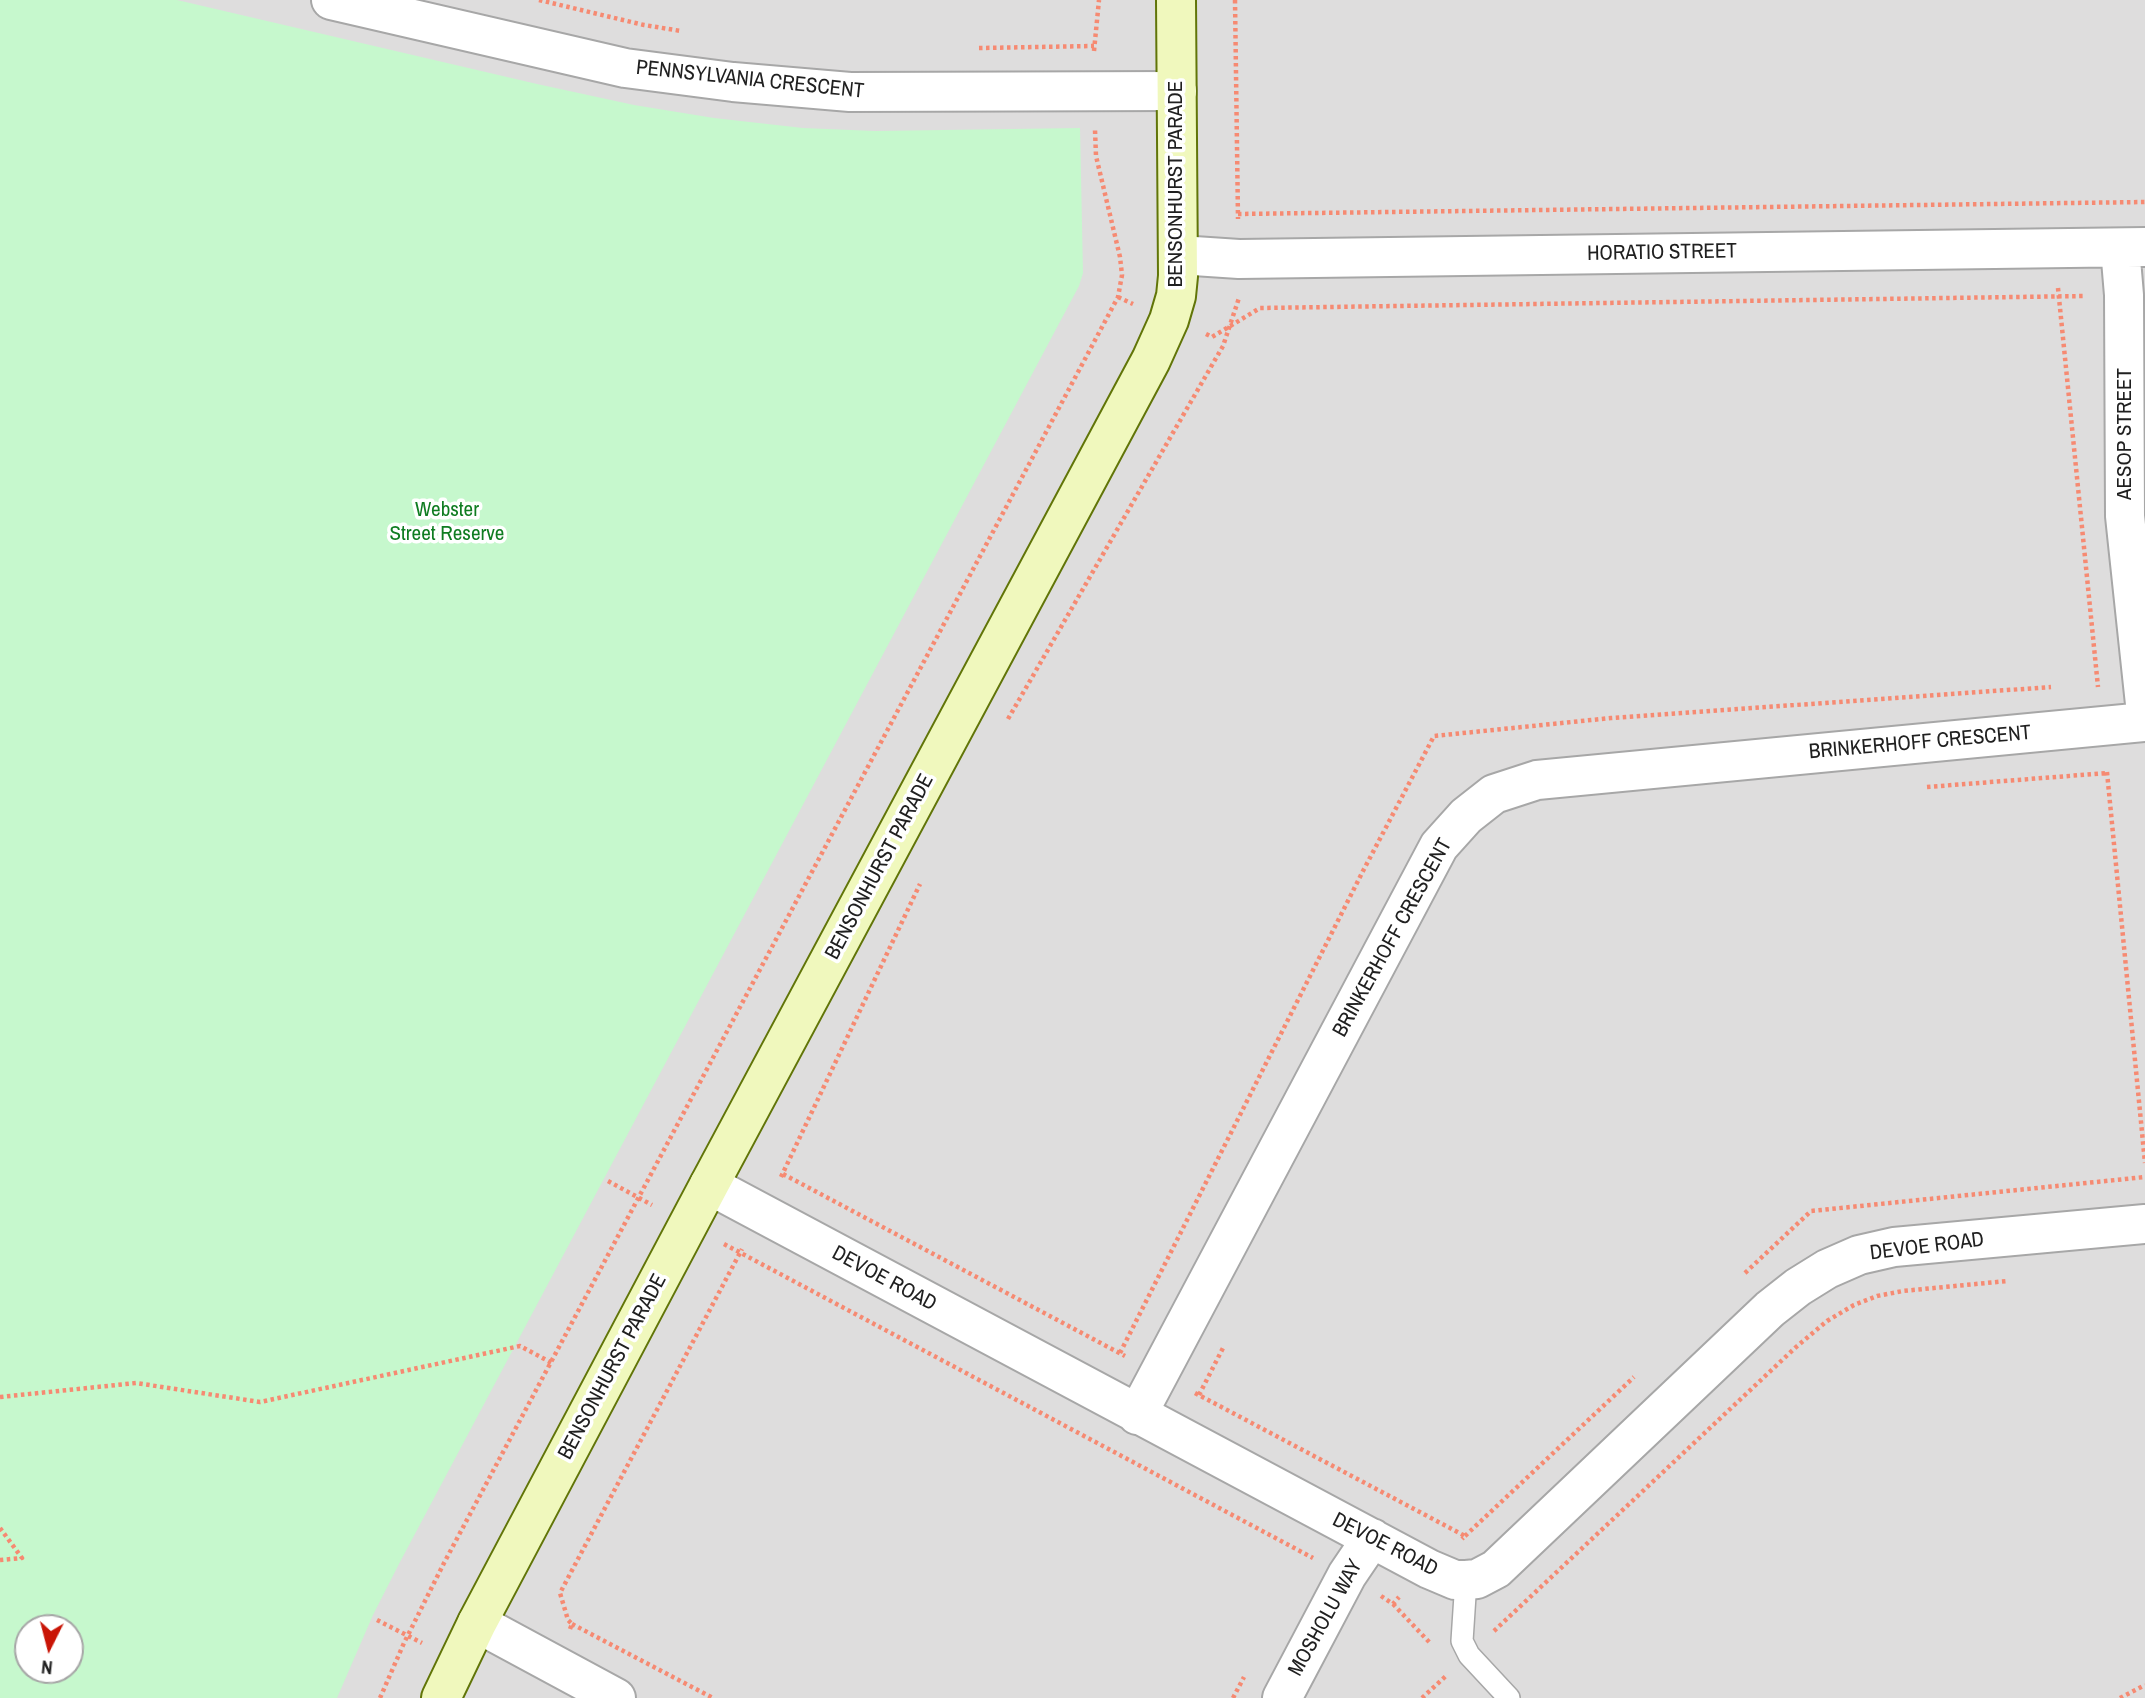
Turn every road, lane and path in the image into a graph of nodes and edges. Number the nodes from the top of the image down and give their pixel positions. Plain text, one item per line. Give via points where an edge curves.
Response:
1 (331, 0) edge
2 (539, 0) edge
3 (1099, 0) edge
4 (1176, 0) edge
5 (1235, 0) edge
6 (684, 32) dead end
7 (972, 48) dead end
8 (1177, 91) junction
9 (1096, 156) dead end
10 (2145, 202) edge
11 (1238, 214) junction
12 (2132, 247) edge
13 (1179, 255) junction
14 (1238, 259) junction
15 (2124, 295) junction
16 (1118, 297) junction
17 (1168, 320) junction
18 (1230, 326) junction
19 (2056, 687) dead end
20 (2145, 704) edge
21 (2145, 722) edge
22 (1005, 725) dead end
23 (2107, 773) dead end
24 (1914, 788) dead end
25 (922, 881) dead end
26 (709, 1185) junction
27 (761, 1213) junction
28 (2145, 1224) edge
29 (2011, 1280) dead end
30 (1224, 1345) dead end
31 (1120, 1353) dead end
32 (552, 1363) junction
33 (1199, 1395) dead end
34 (0, 1397) edge
35 (1137, 1415) junction
36 (0, 1528) edge
37 (1371, 1538) junction
38 (0, 1560) edge
39 (1466, 1580) junction
40 (477, 1623) junction
41 (572, 1624) junction
42 (1469, 1655) junction
43 (552, 1664) junction
44 (2145, 1685) edge
45 (380, 1698) edge
46 (441, 1698) edge
47 (616, 1698) edge
48 (713, 1698) edge
49 (1282, 1698) edge
50 (1422, 1698) edge
51 (1509, 1698) edge
52 (2120, 1698) edge

1 - 8 street, PENNSYLVANIA CRESCENT via 625,68 733,82 850,92
2 - 6 path
3 - 7 path via 1094,46
4 - 8 street, BENSONHURST PARADE
5 - 11 path
8 - 13 street, BENSONHURST PARADE
9 - 16 path via 1120,257
10 - 11 path
11 - 14 path
12 - 14 street, HORATIO STREET
12 - 15 street, AESOP STREET
13 - 14 street, HORATIO STREET
13 - 17 street, BENSONHURST PARADE via 1176,296
14 - 18 path via 1239,297
15 - 18 path via 1260,308
15 - 20 street, AESOP STREET via 2125,516
16 - 17 path
16 - 32 path
17 - 18 path via 1212,337
17 - 26 street, BENSONHURST PARADE via 1151,360
18 - 22 path via 1223,346
19 - 31 path via 1611,718 1434,736
21 - 35 street, BRINKERHOFF CRESCENT via 1537,780 1494,794 1439,846
23 - 24 path
25 - 27 path
26 - 27 street, DEVOE ROAD
26 - 40 street, BENSONHURST PARADE
27 - 35 street, DEVOE ROAD
27 - 41 path via 560,1593
28 - 39 street, DEVOE ROAD via 1894,1247 1827,1269 1770,1309 1496,1569
29 - 42 path via 1877,1296 1828,1321
30 - 33 path
32 - 34 path via 520,1346 260,1402 136,1383
32 - 45 path via 444,1563
35 - 37 street, DEVOE ROAD
36 - 38 path via 22,1558
37 - 39 street, DEVOE ROAD via 1429,1569
37 - 49 street, MOSHOLU WAY
39 - 42 lane via 1462,1641
40 - 43 street
40 - 46 street, BENSONHURST PARADE
41 - 43 path
41 - 48 path
42 - 50 path
42 - 51 lane
43 - 47 street
44 - 52 path

